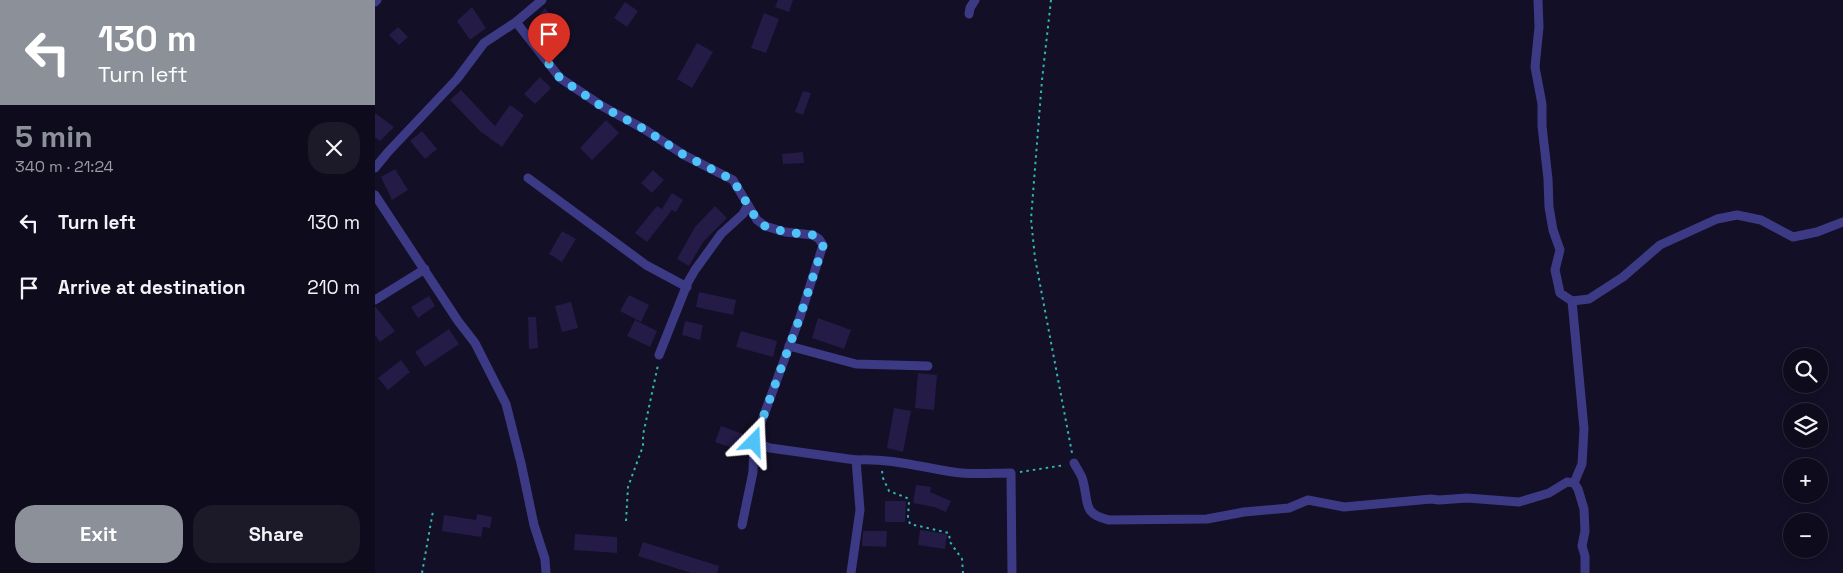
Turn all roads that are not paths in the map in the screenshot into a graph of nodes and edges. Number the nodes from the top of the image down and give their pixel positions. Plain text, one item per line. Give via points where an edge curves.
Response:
1 (542, 0) edge
2 (975, 0) edge
3 (1538, 0) edge
4 (969, 14) dead end
5 (515, 22) junction
6 (375, 168) edge
7 (529, 178) dead end
8 (375, 195) edge
9 (748, 205) junction
10 (1843, 222) edge
11 (425, 269) junction
12 (687, 287) junction
13 (375, 300) edge
14 (1572, 301) junction
15 (789, 346) junction
16 (659, 355) road end
17 (928, 366) dead end
18 (754, 442) junction
19 (856, 460) junction
20 (1074, 463) road end
21 (1574, 483) junction
22 (742, 525) dead end
23 (546, 573) edge
24 (851, 573) edge
25 (1012, 573) edge
26 (1585, 573) edge

1 - 5 street
2 - 4 street
3 - 14 street via 1535,67 1542,104 1549,207 1560,250 1555,270 1560,293
5 - 6 street via 484,43 457,79
5 - 9 street via 560,78 684,155 733,180
7 - 12 street via 646,265
8 - 11 street
9 - 12 street via 700,261
9 - 15 street via 765,226 813,235 823,246
10 - 14 street via 1793,237 1761,220 1737,216 1717,219 1660,245 1623,277 1589,299
11 - 13 street
11 - 23 street via 475,343 506,404
12 - 16 street
14 - 21 street via 1584,429 1582,464
15 - 17 street via 856,364
15 - 18 street
18 - 19 street via 770,448
18 - 22 street via 753,472
19 - 24 street via 860,510
19 - 25 street via 965,473 1011,473
20 - 21 street via 1083,479 1091,512 1096,517 1109,520 1207,519 1289,508 1308,500 1343,507 1431,499 1519,502 1549,493 1567,482
21 - 26 street via 1583,509

